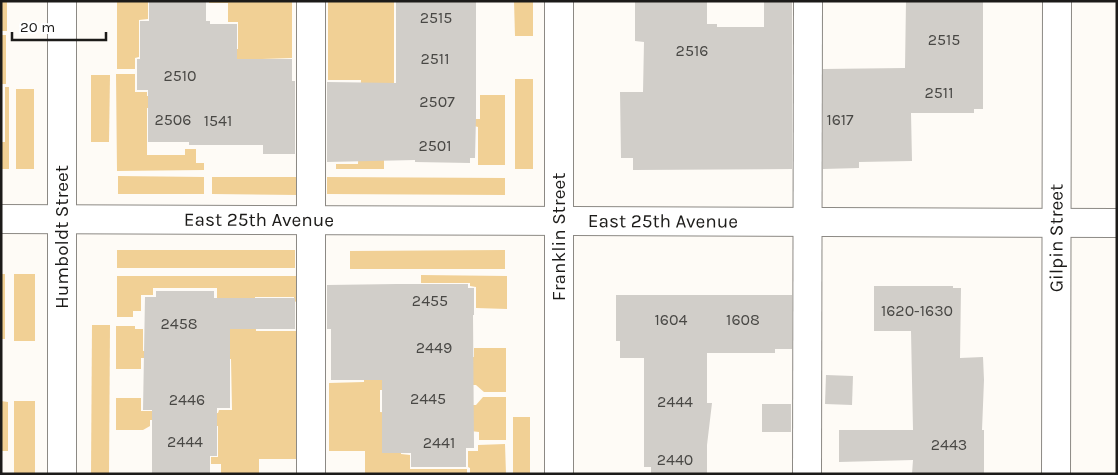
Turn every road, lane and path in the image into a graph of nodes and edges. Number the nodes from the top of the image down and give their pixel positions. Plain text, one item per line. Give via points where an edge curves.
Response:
1 (62, 1) edge
2 (311, 1) edge
3 (559, 1) edge
4 (808, 1) edge
5 (1057, 1) edge
6 (1, 219) edge
7 (62, 219) junction
8 (310, 220) junction
9 (559, 221) junction
10 (808, 222) junction
11 (1056, 222) junction
12 (1117, 223) edge
13 (62, 474) edge
14 (311, 474) edge
15 (559, 474) edge
16 (807, 474) edge
17 (1056, 474) edge

1 - 7 street, Humboldt Street
2 - 8 street
3 - 9 street, Franklin Street
4 - 10 street
5 - 11 street, Gilpin Street
6 - 7 street, East 25th Avenue
7 - 8 street, East 25th Avenue
7 - 13 street, Humboldt Street
8 - 9 street, East 25th Avenue
8 - 14 street
9 - 10 street, East 25th Avenue
9 - 15 street, Franklin Street
10 - 11 street, East 25th Avenue
10 - 16 street
11 - 12 street, East 25th Avenue
11 - 17 street, Gilpin Street

